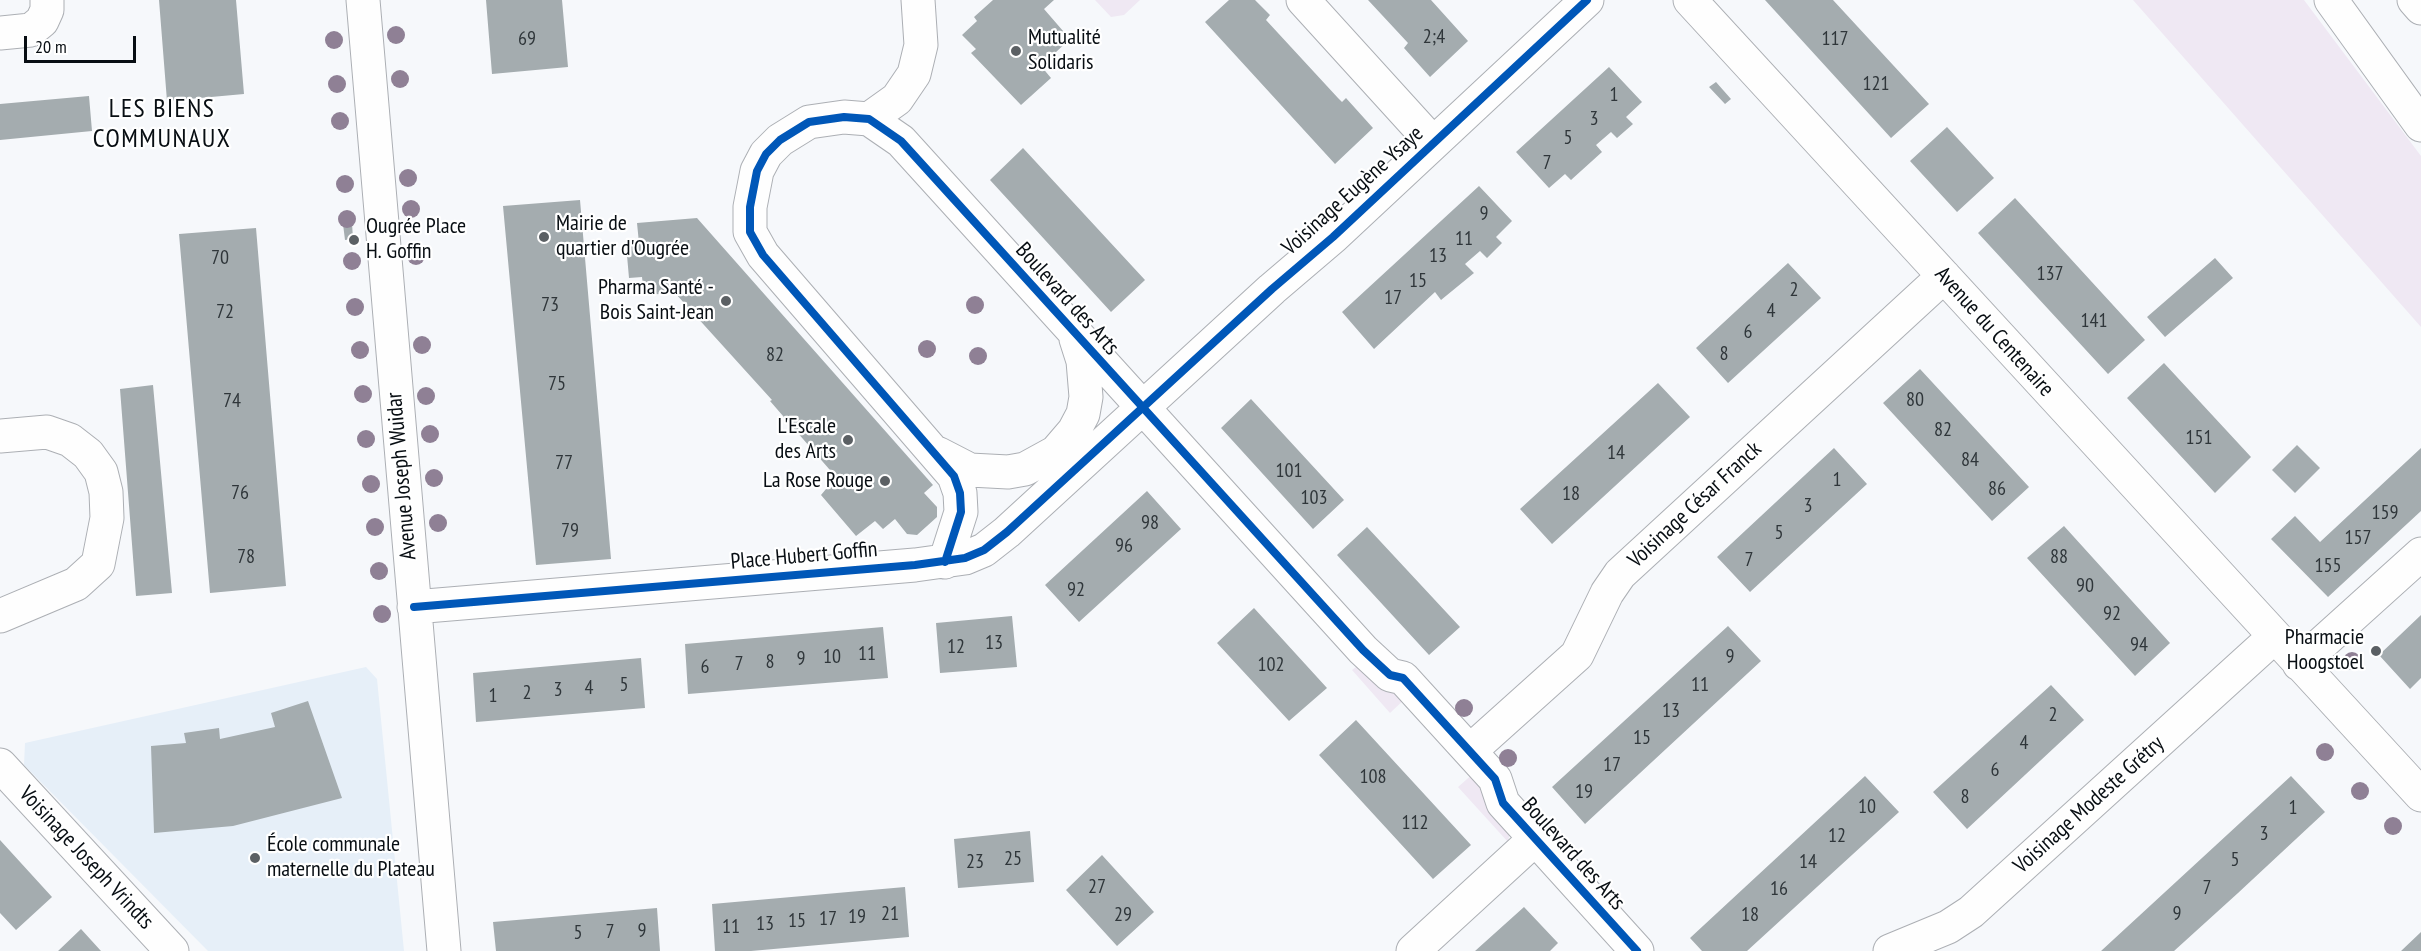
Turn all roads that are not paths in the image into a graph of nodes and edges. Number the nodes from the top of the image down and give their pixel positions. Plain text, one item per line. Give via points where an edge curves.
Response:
1 (46, 0) edge
2 (363, 0) edge
3 (918, 0) edge
4 (1303, 0) edge
5 (1587, 0) edge
6 (1690, 0) edge
7 (2331, 0) edge
8 (2414, 0) edge
9 (2421, 8) edge
10 (0, 33) edge
11 (869, 119) junction
12 (2421, 125) edge
13 (1433, 143) junction
14 (1944, 276) junction
15 (1074, 334) junction
16 (1143, 408) junction
17 (0, 436) edge
18 (939, 454) junction
19 (2421, 554) edge
20 (945, 562) junction
21 (414, 607) junction
22 (0, 616) edge
23 (2274, 637) junction
24 (2299, 664) junction
25 (1470, 752) junction
26 (0, 765) edge
27 (2421, 794) edge
28 (1535, 839) junction
29 (172, 951) edge
30 (444, 951) edge
31 (1413, 951) edge
32 (1637, 951) edge
33 (1890, 951) edge

1 - 10 main road via 42,21 31,30
2 - 21 main road, Avenue Joseph Wuidar
3 - 11 main road via 921,45 914,74 897,99
4 - 13 main road, Voisinage Eugène Ysaye
5 - 13 main road, Voisinage Eugène Ysaye
6 - 14 main road, Avenue du Centenaire
7 - 12 main road
8 - 9 main road
11 - 15 main road, Boulevard des Arts via 901,141
11 - 18 main road, Boulevard des Arts via 844,117 809,122 780,140 757,171 750,232 763,255
13 - 16 main road, Voisinage Eugène Ysaye
14 - 23 main road, Avenue du Centenaire
14 - 25 main road, Voisinage César Franck via 1620,574 1577,655
15 - 16 main road, Boulevard des Arts
15 - 18 main road, Boulevard des Arts via 1083,361 1086,397 1074,431 1056,452 1024,469 1008,472 970,470
16 - 20 main road, Place Hubert Goffin via 996,541 965,558
16 - 25 main road, Boulevard des Arts via 1378,666 1403,678
17 - 22 main road via 46,432 70,440 88,454 101,472 107,518 98,564 76,584
18 - 20 main road, Boulevard des Arts via 960,493 958,526
19 - 24 main road
20 - 21 main road, Place Hubert Goffin
21 - 30 main road, Avenue Joseph Wuidar
23 - 24 main road, Avenue du Centenaire
23 - 33 main road, Voisinage Modeste Grétry via 1971,912 1948,927
24 - 27 main road, Avenue du Centenaire
25 - 28 main road, Boulevard des Arts via 1495,779 1503,803
26 - 29 main road, Voisinage Joseph Vrindts
28 - 31 main road, Boulevard des Arts
28 - 32 main road, Boulevard des Arts

